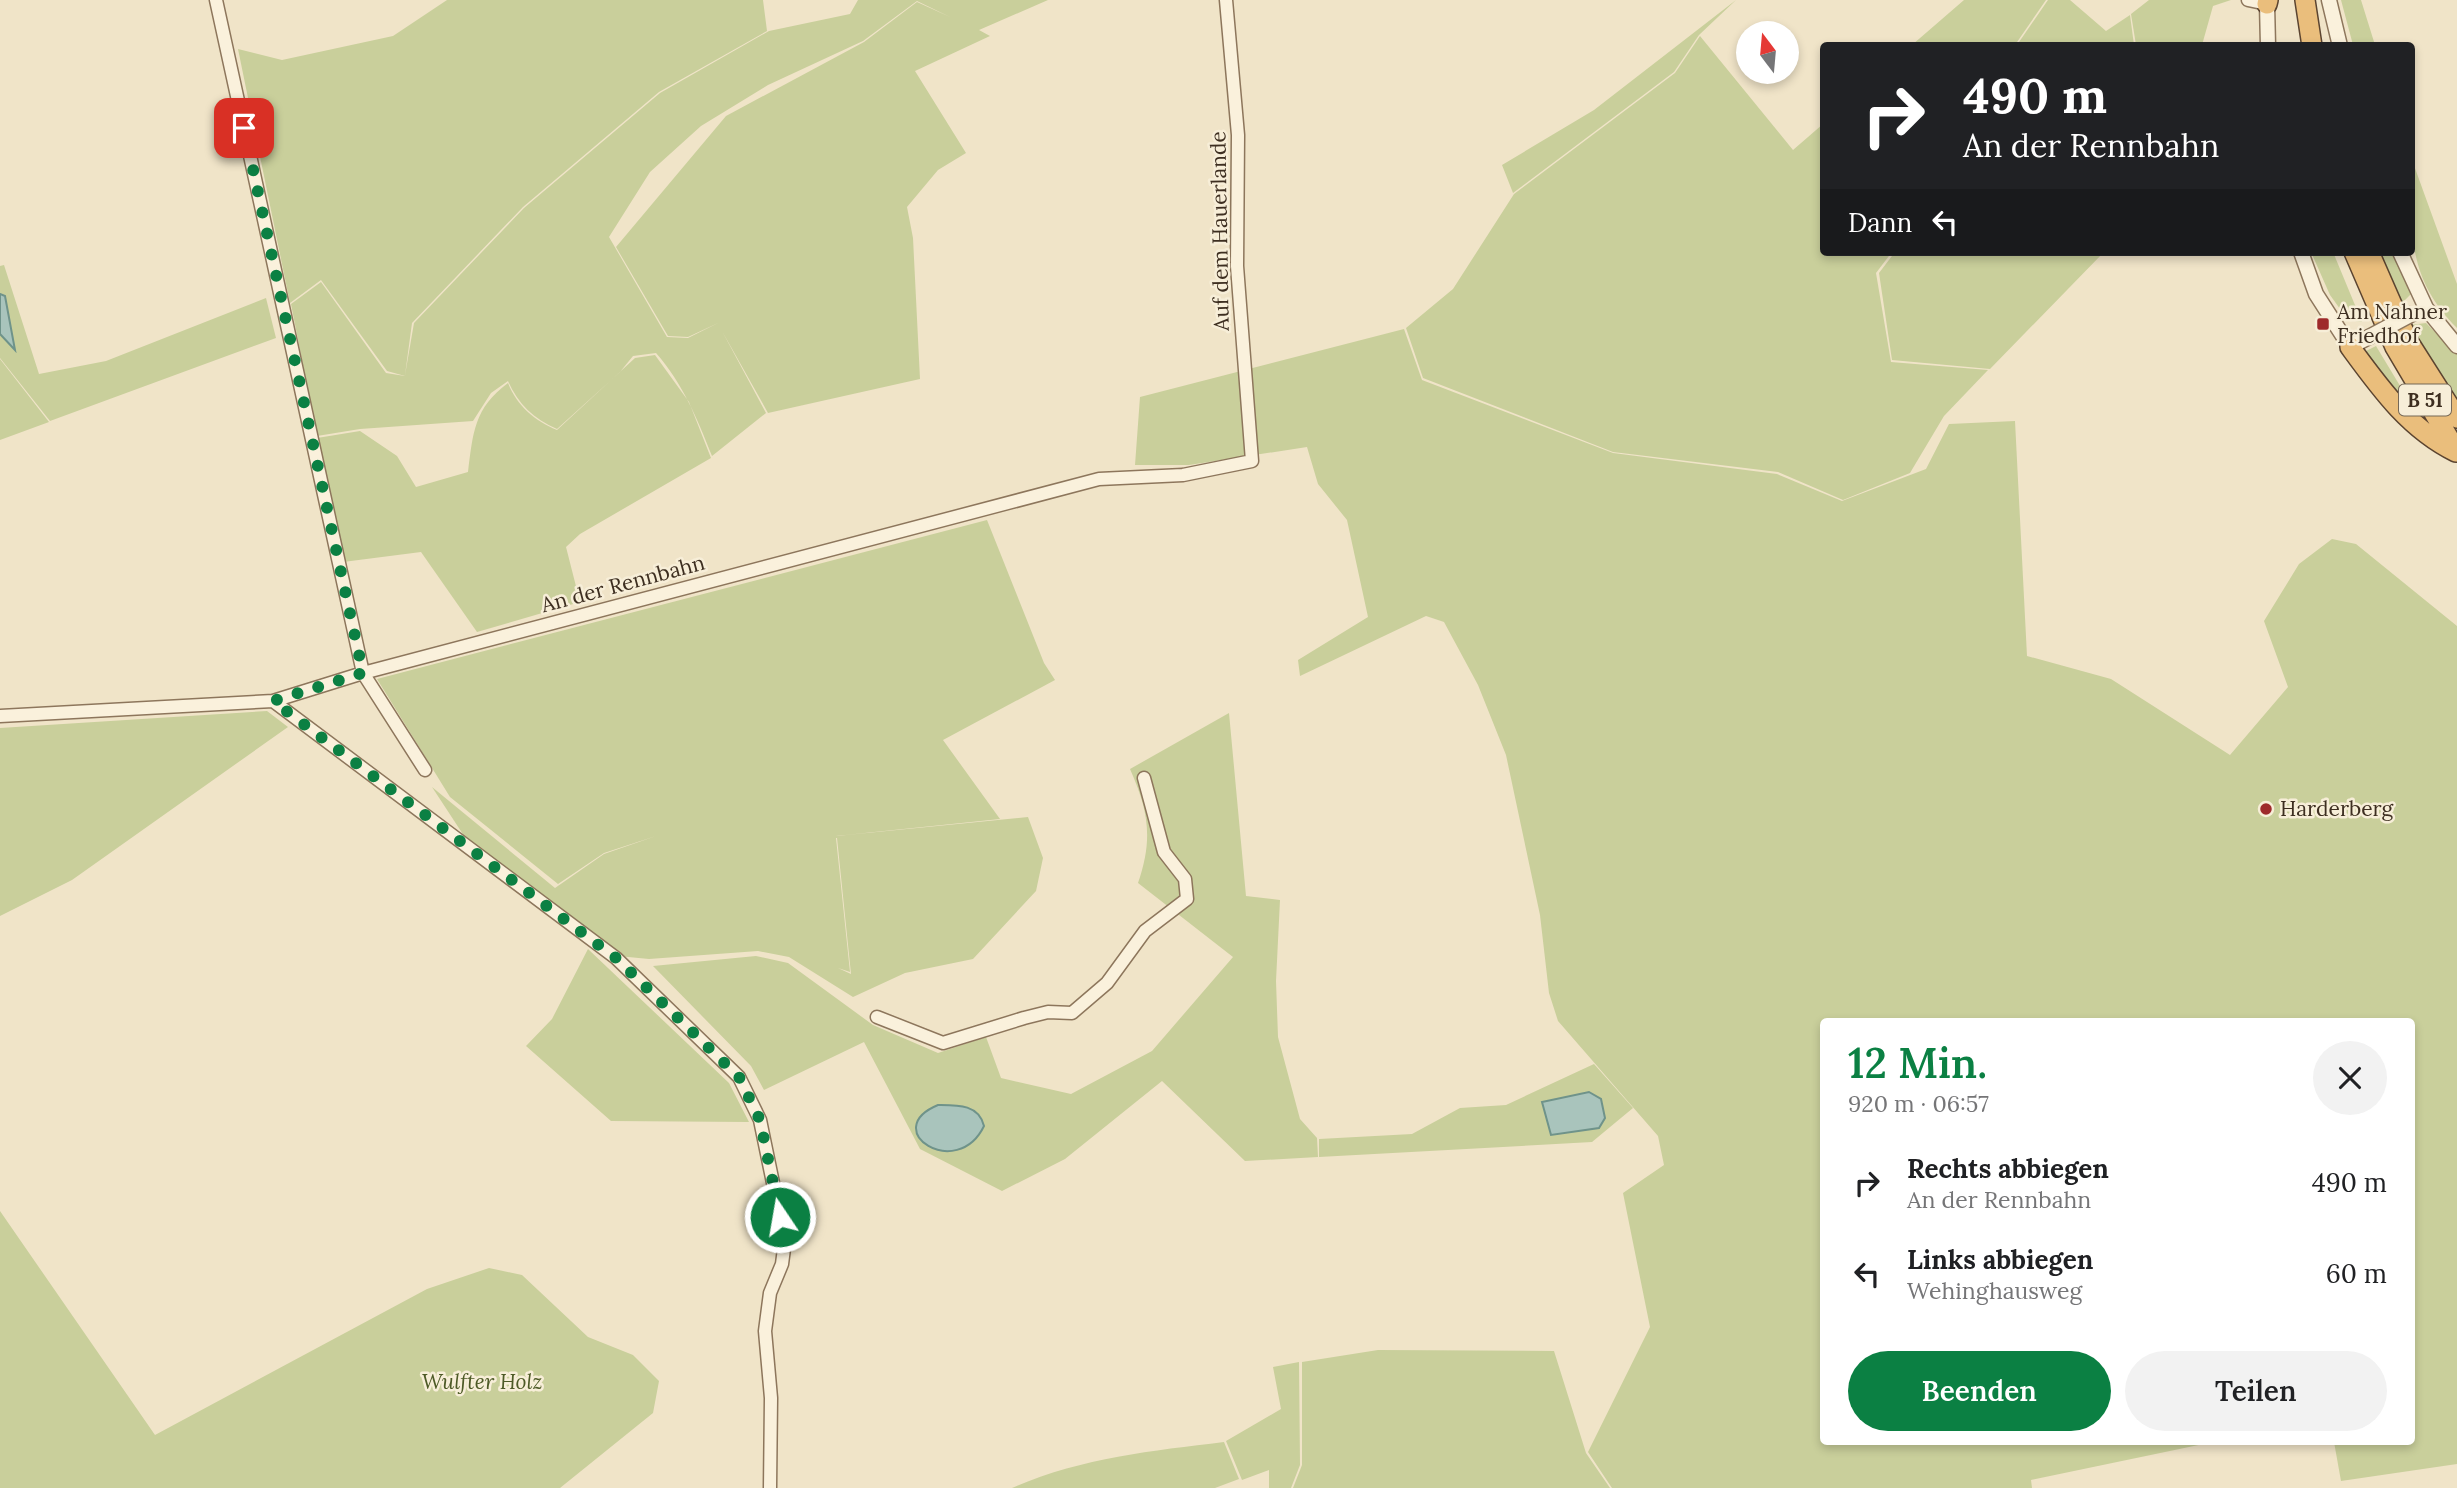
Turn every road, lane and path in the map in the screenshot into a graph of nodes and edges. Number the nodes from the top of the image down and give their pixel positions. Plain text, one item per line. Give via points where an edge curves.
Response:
1 (216, 0) edge
2 (1226, 0) edge
3 (2292, 0) edge
4 (2305, 0) edge
5 (2329, 0) edge
6 (2261, 1) edge
7 (2267, 42) edge
8 (2298, 42) edge
9 (2311, 42) edge
10 (2339, 42) edge
11 (2302, 256) edge
12 (2356, 256) edge
13 (2372, 256) edge
14 (2401, 256) edge
15 (2420, 311) junction
16 (2457, 346) edge
17 (2350, 347) junction
18 (2457, 418) edge
19 (2457, 452) edge
20 (1252, 461) joint
21 (363, 673) junction
22 (273, 701) junction
23 (0, 716) edge
24 (425, 770) dead end
25 (1144, 778) dead end
26 (877, 1017) dead end
27 (770, 1488) edge

1 - 21 street
2 - 20 street, Auf dem Hauerlande via 1238,135 1237,266
3 - 8 highway
4 - 9 highway
5 - 10 street
6 - 7 street
11 - 17 street via 2316,294
12 - 19 highway, B 51 via 2395,347
13 - 18 highway, B 51 via 2408,341
14 - 15 street
15 - 16 street
15 - 17 street, bridge
17 - 19 highway via 2387,397 2431,440
20 - 21 street, An der Rennbahn via 1183,475 1099,479
21 - 22 street, An der Rennbahn
21 - 24 street
22 - 23 street, An der Rennbahn
22 - 27 street via 616,958 739,1077 760,1120 785,1241 765,1331 771,1398
25 - 26 street via 1164,852 1185,878 1187,899 1145,931 1107,983 1072,1013 1048,1012 943,1043

